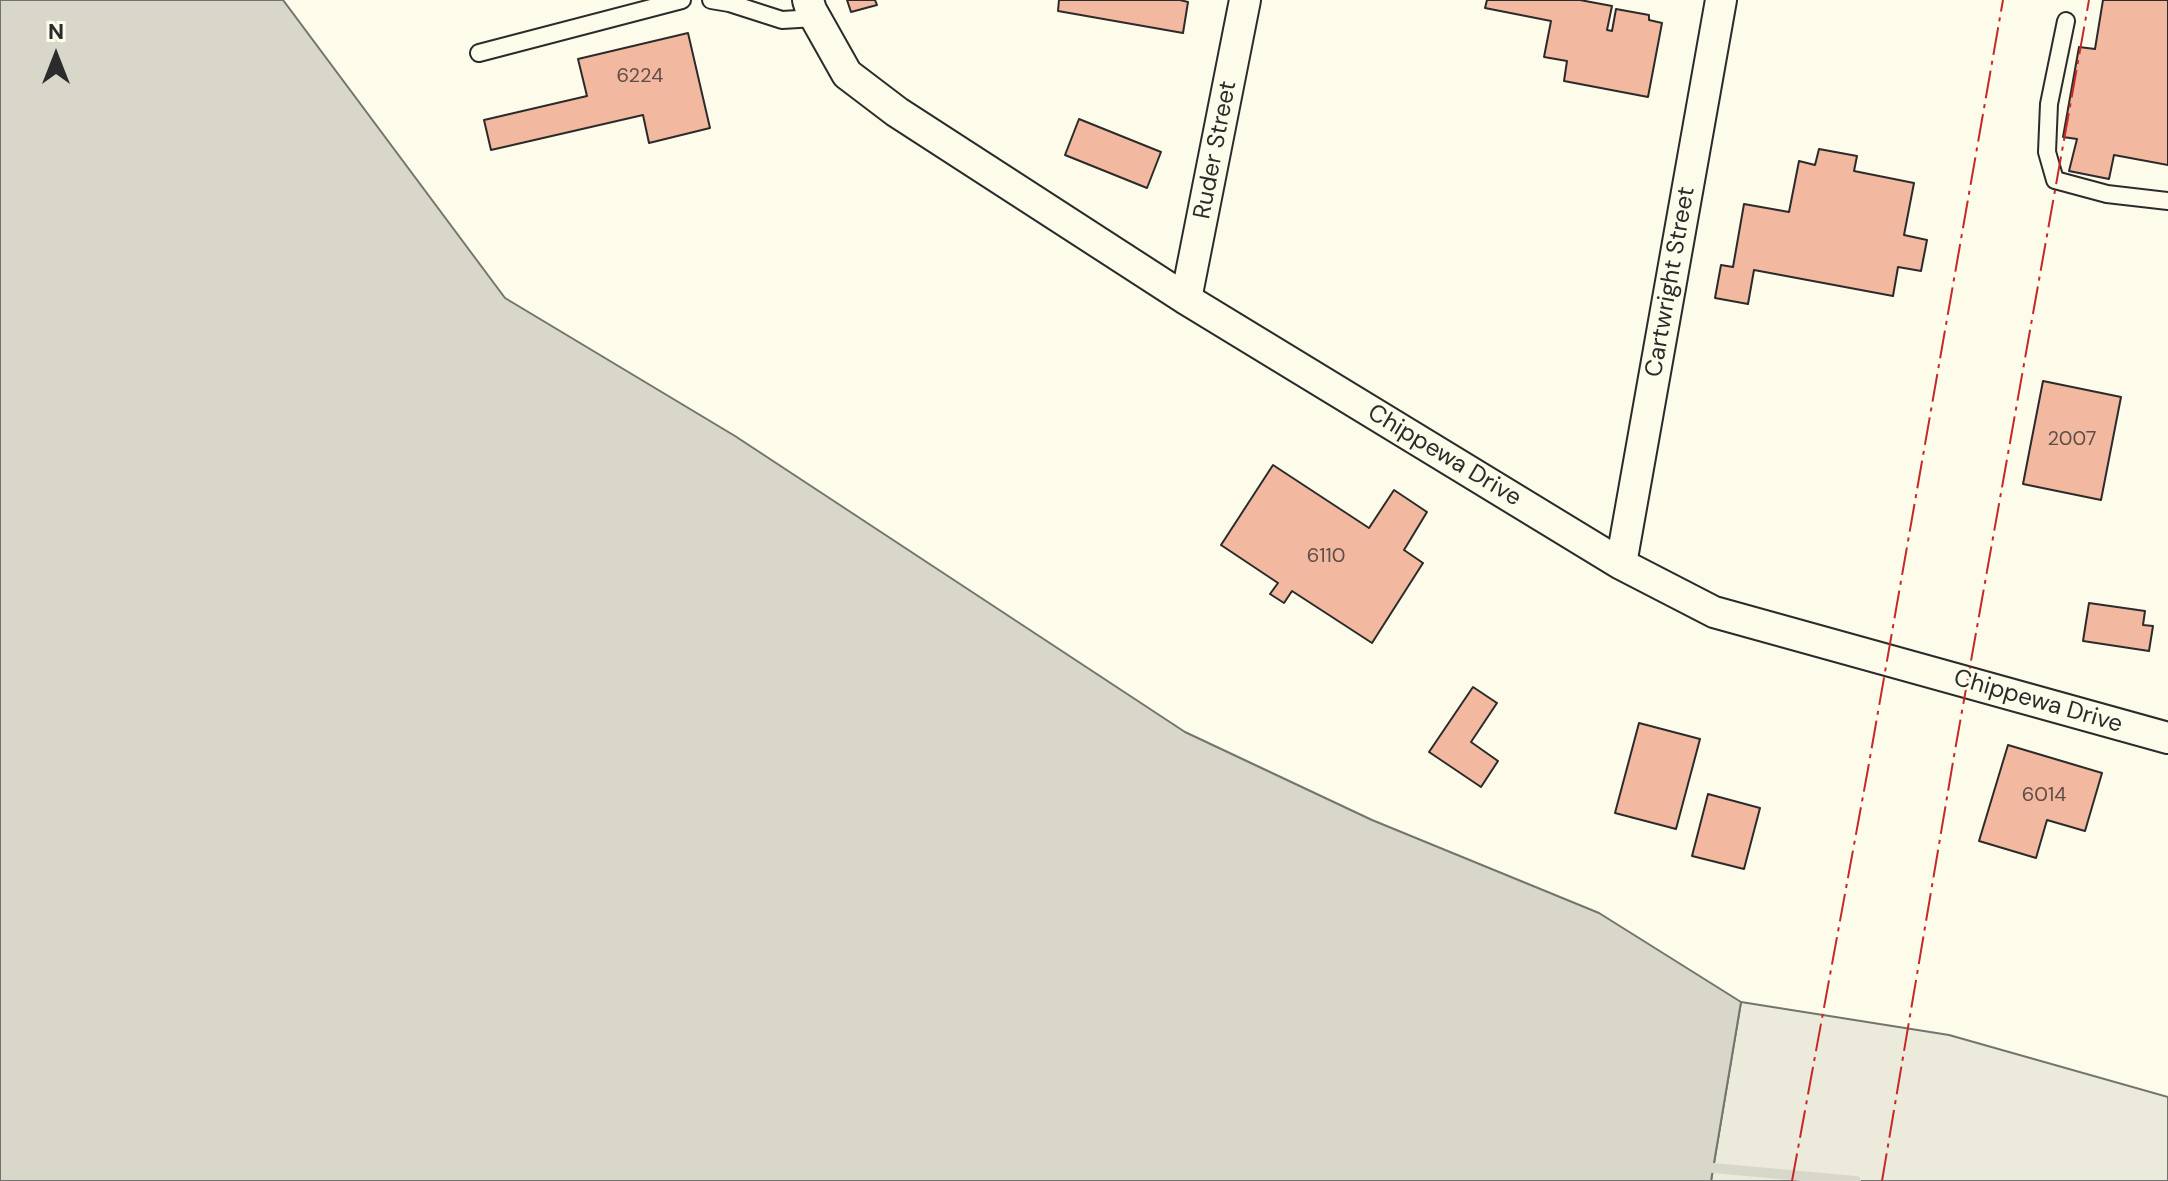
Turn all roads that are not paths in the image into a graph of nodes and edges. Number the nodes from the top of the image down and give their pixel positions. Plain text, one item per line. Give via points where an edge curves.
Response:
1 (682, 0) edge
2 (711, 0) edge
3 (1245, 0) edge
4 (1721, 0) edge
5 (811, 9) edge
6 (2066, 21) dead end
7 (479, 53) dead end
8 (2168, 201) edge
9 (1186, 299) junction
10 (1621, 564) junction
11 (2168, 738) edge

1 - 7 lane
2 - 5 lane via 782,20
3 - 9 street, Ruder Street
4 - 10 street, Cartwright Street
5 - 9 street, Chippewa Drive via 847,74 897,112
6 - 8 lane via 2049,104 2047,152 2055,180 2107,194
9 - 10 street, Chippewa Drive
10 - 11 street, Chippewa Drive via 1714,612

